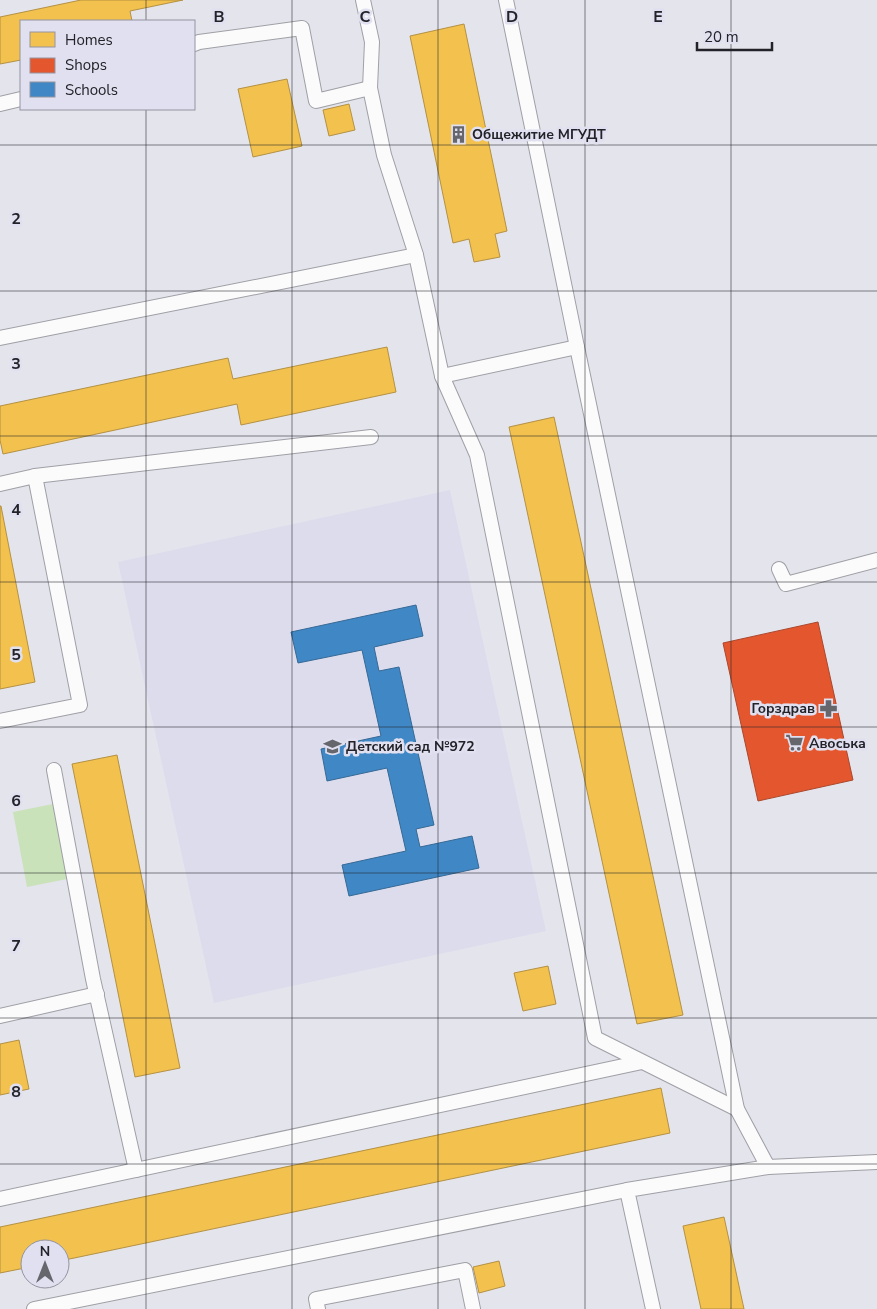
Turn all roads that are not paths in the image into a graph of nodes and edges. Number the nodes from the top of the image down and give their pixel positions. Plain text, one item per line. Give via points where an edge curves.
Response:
1 (363, 0) edge
2 (506, 0) edge
3 (195, 44) edge
4 (370, 88) junction
5 (20, 99) edge
6 (0, 104) edge
7 (416, 255) junction
8 (0, 338) edge
9 (578, 347) junction
10 (442, 376) junction
11 (372, 437) dead end
12 (35, 476) junction
13 (0, 484) edge
14 (877, 560) edge
15 (779, 569) dead end
16 (0, 722) edge
17 (54, 770) dead end
18 (97, 994) junction
19 (0, 1016) edge
20 (642, 1062) junction
21 (737, 1109) junction
22 (877, 1162) edge
23 (768, 1167) junction
24 (136, 1170) junction
25 (627, 1190) junction
26 (0, 1199) edge
27 (34, 1309) edge
28 (318, 1309) edge
29 (474, 1309) edge
30 (653, 1309) edge

1 - 4 lane via 372,42
2 - 9 lane
3 - 4 lane via 302,28 316,101
4 - 7 lane via 384,156
5 - 6 lane
7 - 8 lane
7 - 10 lane
9 - 10 lane
9 - 21 lane
10 - 20 lane via 477,455 595,1038
11 - 12 lane
12 - 13 lane
12 - 16 lane via 80,705
14 - 15 lane via 786,584
17 - 18 lane
18 - 19 lane
18 - 24 lane
20 - 21 lane
20 - 24 lane
21 - 23 lane
22 - 23 lane
23 - 25 lane
24 - 26 lane
25 - 27 lane
25 - 30 lane
28 - 29 lane via 316,1299 465,1270

